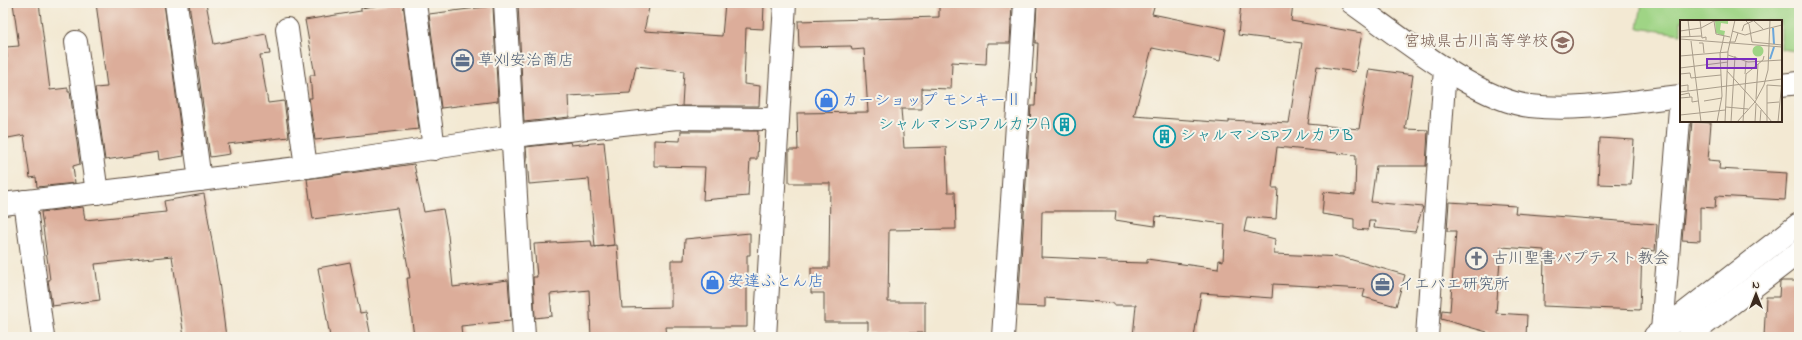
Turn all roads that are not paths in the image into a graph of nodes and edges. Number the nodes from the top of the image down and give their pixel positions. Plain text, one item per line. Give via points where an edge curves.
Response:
1 (176, 3) edge
2 (415, 3) edge
3 (505, 3) edge
4 (785, 3) edge
5 (1024, 3) edge
6 (1352, 3) edge
7 (287, 29) dead end
8 (76, 42) dead end
9 (1444, 68) junction
10 (1799, 83) edge
11 (1782, 85) edge
12 (1680, 96) edge
13 (1680, 109) edge
14 (778, 119) junction
15 (513, 136) junction
16 (434, 149) junction
17 (306, 167) junction
18 (200, 180) junction
19 (96, 193) junction
20 (25, 202) junction
21 (3, 204) edge
22 (1799, 224) edge
23 (1799, 252) edge
24 (1662, 335) edge
25 (43, 337) edge
26 (524, 337) edge
27 (765, 337) edge
28 (1003, 337) edge
29 (1427, 337) edge
30 (1688, 337) edge

1 - 18 street
2 - 16 street
3 - 15 street
4 - 14 street
5 - 28 street
6 - 9 street
7 - 17 street
8 - 19 street
9 - 12 street via 1496,97 1528,106 1566,108
9 - 29 street
10 - 11 street
13 - 24 street
14 - 15 street via 677,118
14 - 27 street
15 - 16 street
15 - 26 street
16 - 17 street
17 - 18 street
18 - 19 street
19 - 20 street
20 - 21 street
20 - 25 street
22 - 24 street
23 - 30 street

